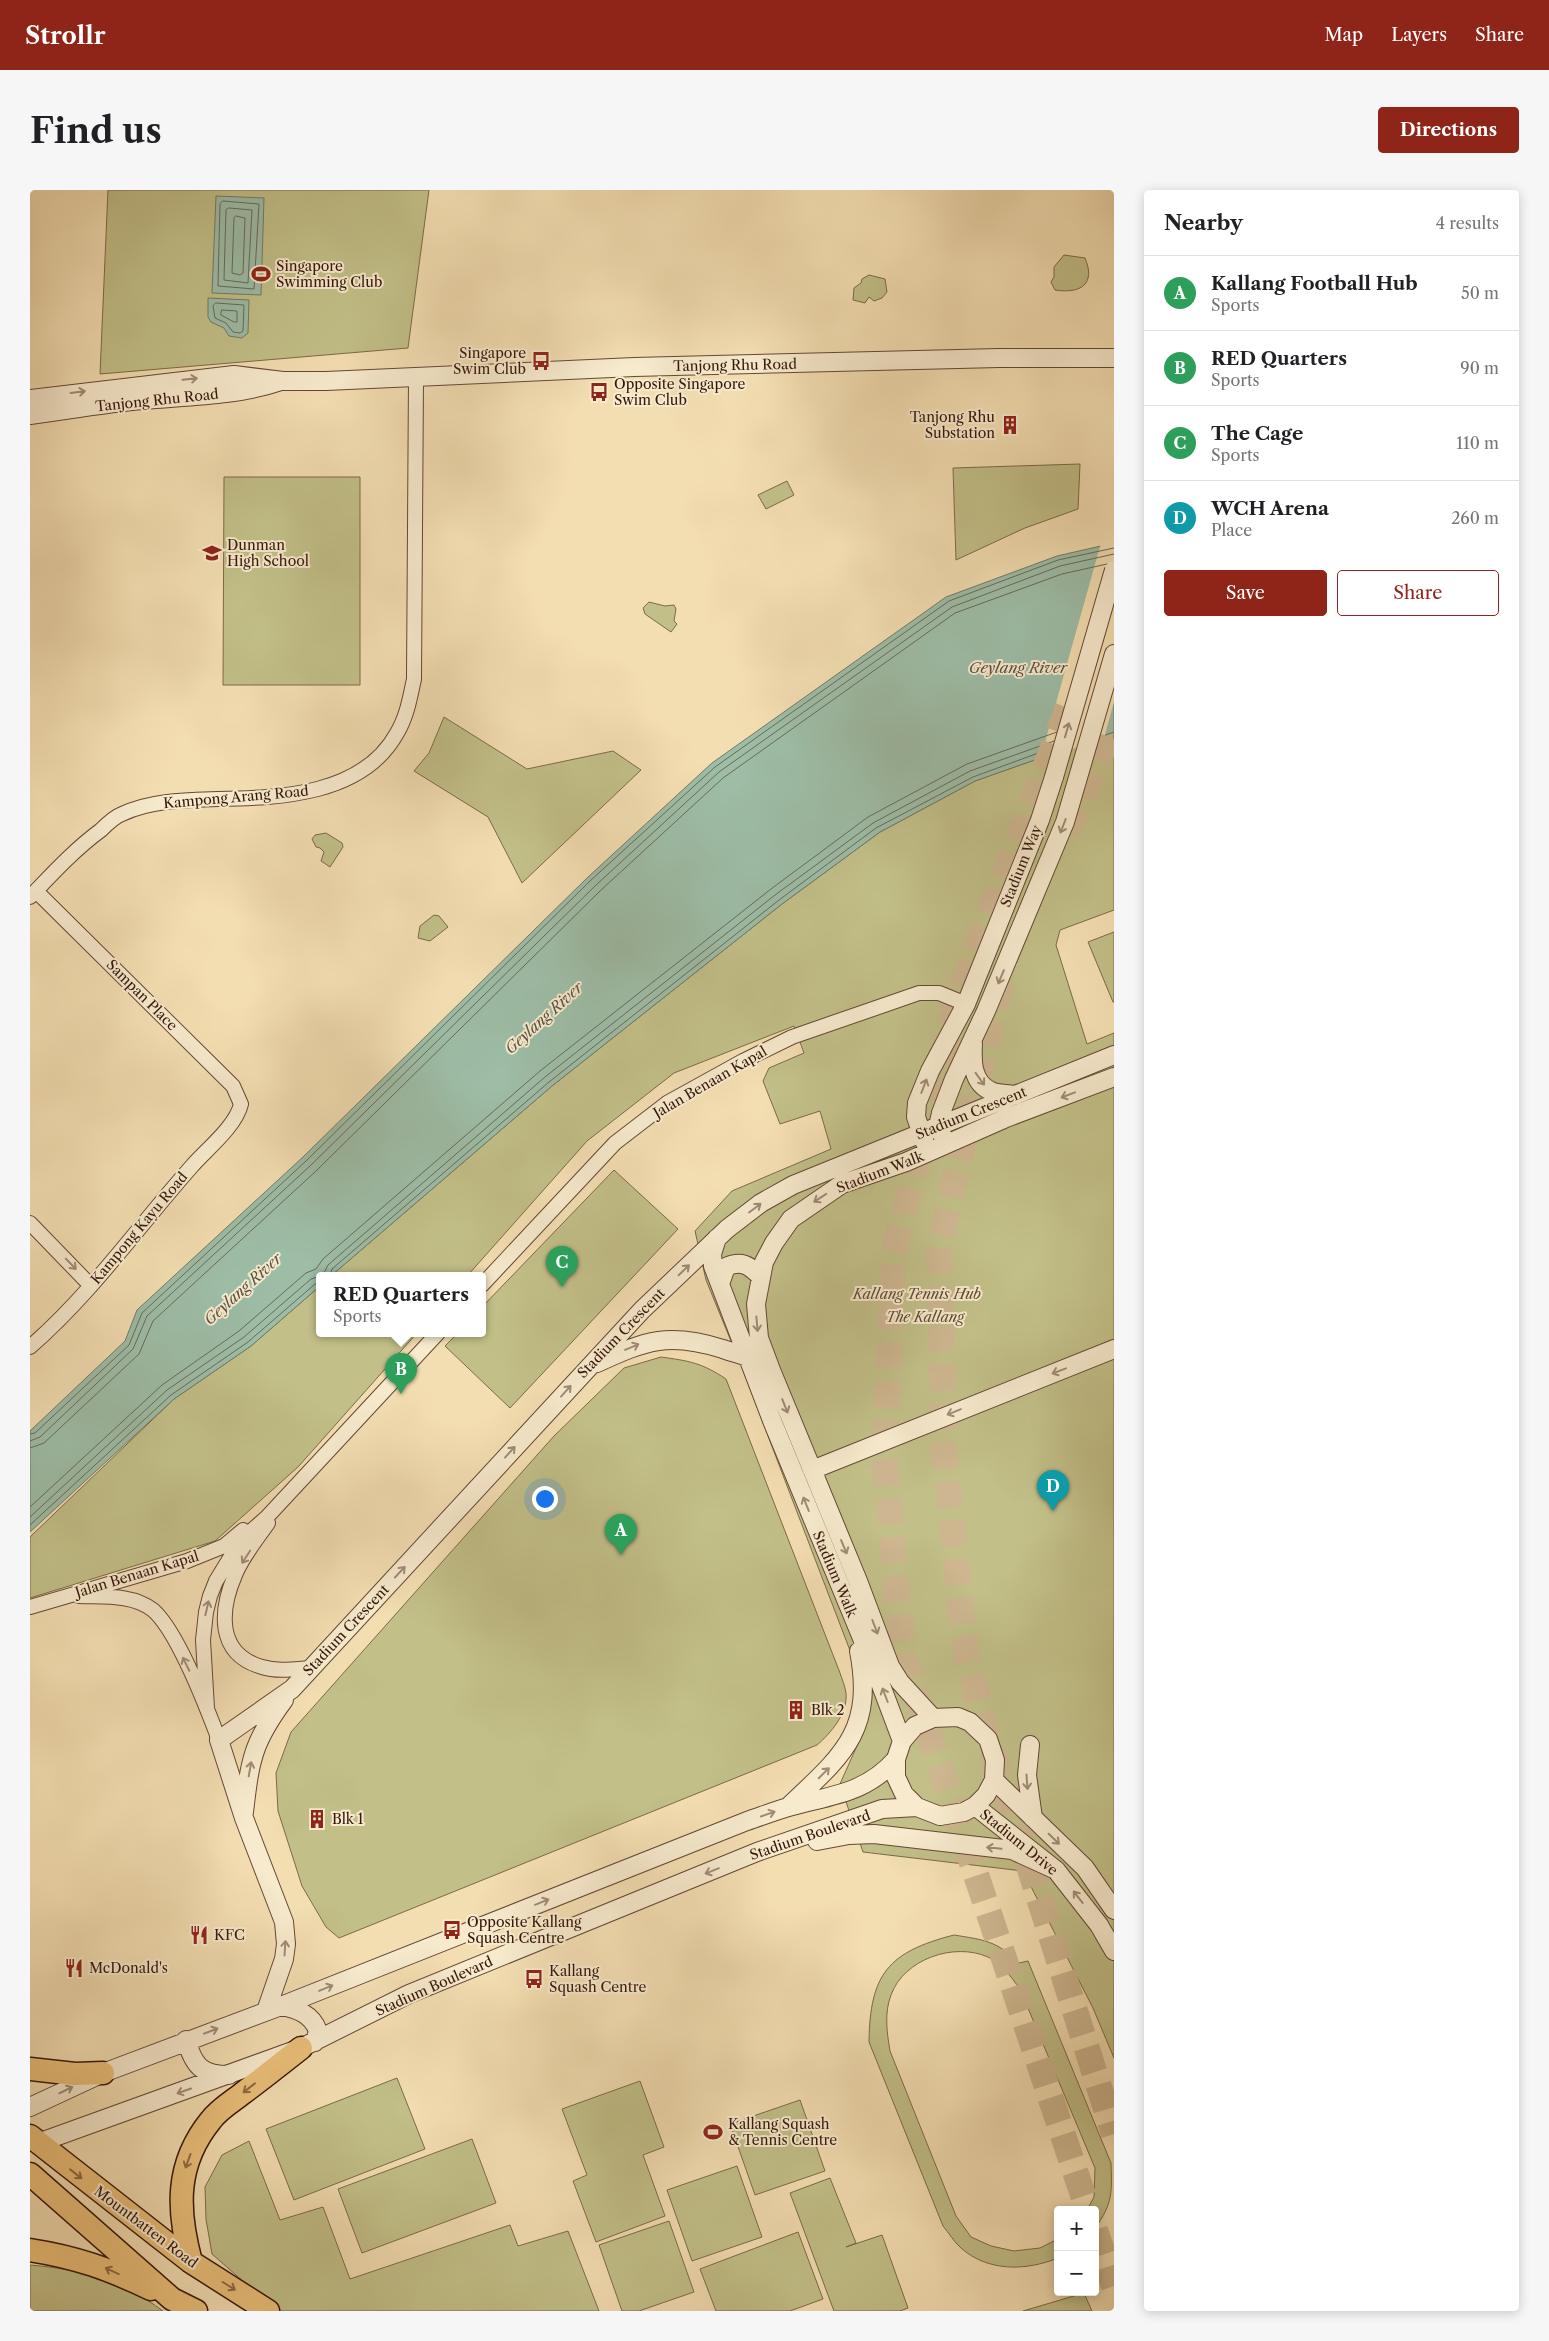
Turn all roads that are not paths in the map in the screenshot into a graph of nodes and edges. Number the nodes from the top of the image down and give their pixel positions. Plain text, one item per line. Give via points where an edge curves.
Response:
1 (1114, 346) edge
2 (1066, 358) junction
3 (1110, 361) edge
4 (416, 378) junction
5 (283, 380) junction
6 (30, 399) edge
7 (30, 415) edge
8 (1114, 570) edge
9 (1114, 654) edge
10 (33, 894) edge
11 (966, 1004) junction
12 (973, 1041) junction
13 (1114, 1055) edge
14 (1114, 1078) edge
15 (1015, 1095) junction
16 (241, 1104) joint
17 (938, 1126) junction
18 (920, 1133) junction
19 (947, 1146) junction
20 (929, 1152) junction
21 (30, 1223) edge
22 (717, 1238) junction
23 (760, 1276) junction
24 (486, 1281) edge
25 (720, 1284) junction
26 (92, 1286) junction
27 (434, 1337) edge
28 (30, 1348) edge
29 (1114, 1349) edge
30 (750, 1358) junction
31 (588, 1367) junction
32 (771, 1370) junction
33 (812, 1470) junction
34 (282, 1501) junction
35 (66, 1595) junction
36 (30, 1607) edge
37 (852, 1614) junction
38 (312, 1668) junction
39 (292, 1689) junction
40 (207, 1708) junction
41 (933, 1718) junction
42 (218, 1740) junction
43 (902, 1741) junction
44 (1030, 1745) dead end
45 (896, 1759) junction
46 (994, 1780) junction
47 (975, 1806) junction
48 (789, 1807) junction
49 (916, 1807) junction
50 (244, 1818) junction
51 (1033, 1818) junction
52 (758, 1852) junction
53 (1056, 1870) junction
54 (1114, 1910) edge
55 (1114, 1950) edge
56 (273, 2008) junction
57 (186, 2040) junction
58 (308, 2045) junction
59 (30, 2069) edge
60 (103, 2072) junction
61 (230, 2075) junction
62 (30, 2107) edge
63 (34, 2140) edge
64 (30, 2174) edge
65 (30, 2250) edge
66 (191, 2262) junction
67 (172, 2299) junction
68 (196, 2311) edge
69 (268, 2311) edge

1 - 2 street, Tanjong Rhu Road via 1093,348
2 - 3 street, Tanjong Rhu Road
2 - 4 street, Tanjong Rhu Road via 634,367
4 - 5 street, Tanjong Rhu Road
4 - 10 street, Kampong Arang Road via 414,679 407,713 378,759 317,790 279,796 182,800 123,813 71,853
6 -> 5 street, Tanjong Rhu Road via 234,375
5 - 7 street, Tanjong Rhu Road via 236,393 142,400
11 -> 8 street, Stadium Way, bridge via 1040,820
9 -> 12 street, Stadium Way via 1065,822
10 - 16 street, Sampan Place via 233,1086
18 -> 11 street, Stadium Way via 917,1103
11 - 24 street, Jalan Benaan Kapal via 938,993 919,993 792,1037 667,1103 615,1143
12 -> 15 street via 972,1065 978,1079 990,1091
12 - 17 street, Stadium Way via 954,1079
13 - 15 street, Stadium Crescent
14 -> 19 street, Stadium Walk via 1006,1118
15 - 17 street, Stadium Crescent
16 - 26 street, Kampong Kayu Road via 236,1118
17 - 18 street, Stadium Crescent
17 - 19 street
18 - 20 street, Stadium Way
22 -> 18 street, Stadium Crescent via 761,1203 793,1185
19 - 20 street, Stadium Walk
20 -> 23 street, Stadium Walk via 842,1184 811,1203 791,1219 780,1234
21 -> 26 street
22 - 25 street, Stadium Walk via 712,1254
31 -> 22 street, Stadium Crescent
23 - 25 street via 751,1267 734,1264 726,1267
23 -> 32 street, Stadium Walk via 756,1304 758,1338
25 - 30 street, Stadium Walk
26 - 28 street, Kampong Kayu Road
27 - 34 street, Jalan Benaan Kapal
29 -> 33 street
31 -> 30 street via 638,1344 665,1339 690,1340
30 - 32 street
37 -> 30 street, Stadium Walk via 772,1423
38 -> 31 street, Stadium Crescent
32 -> 33 street, Stadium Walk
33 -> 41 street, Stadium Walk via 890,1666
34 - 35 street, Jalan Benaan Kapal via 224,1546 186,1561
34 -> 38 street via 236,1573 224,1613 225,1630 230,1644 242,1657 261,1667 281,1670
40 -> 34 street, Jalan Benaan Kapal via 203,1640 210,1596 241,1540
35 - 36 street, Jalan Benaan Kapal
40 -> 35 street, Jalan Benaan Kapal via 172,1636 152,1610 119,1597
43 -> 37 street, Stadium Walk
48 -> 37 street via 833,1764 858,1728 865,1679
38 - 39 street, Stadium Crescent
39 - 42 street, Stadium Crescent
50 -> 39 street via 256,1743
40 - 42 street, Jalan Benaan Kapal
41 - 43 street, Stadium Boulevard via 915,1726
41 - 46 street, Stadium Boulevard via 958,1718 980,1730 993,1749
42 - 50 street, Jalan Benaan Kapal
43 - 45 street, Stadium Boulevard
44 -> 51 street via 1027,1775
45 - 48 street, Stadium Boulevard via 869,1783
45 - 49 street, Stadium Boulevard via 896,1777 904,1794
46 - 47 street
46 - 51 street, Stadium Drive
47 - 49 street, Stadium Boulevard via 940,1816
47 - 53 street, Stadium Drive
56 -> 48 street, Stadium Boulevard via 738,1824
49 - 52 street, Stadium Boulevard via 882,1809
56 -> 50 street via 286,1944 284,1922
51 -> 54 street, Stadium Drive via 1084,1868
53 -> 52 street via 1012,1850 874,1834 849,1835
52 -> 58 street, Stadium Boulevard via 409,1994
55 -> 53 street, Stadium Drive via 1099,1925
57 -> 56 street, Stadium Boulevard
56 - 58 street via 301,2011 311,2019 318,2031
57 - 60 street, Stadium Boulevard
57 - 61 street via 192,2059 203,2070
58 - 61 street, Stadium Boulevard
58 -> 66 main road via 212,2119 194,2146 180,2197 183,2230
59 - 60 main road via 74,2074
62 -> 60 street, Stadium Boulevard
61 -> 63 street, Stadium Boulevard
63 -> 66 main road, Mountbatten Road
64 - 67 main road
67 -> 65 main road via 105,2268 64,2255
66 -> 69 main road, Mountbatten Road
67 - 68 main road

